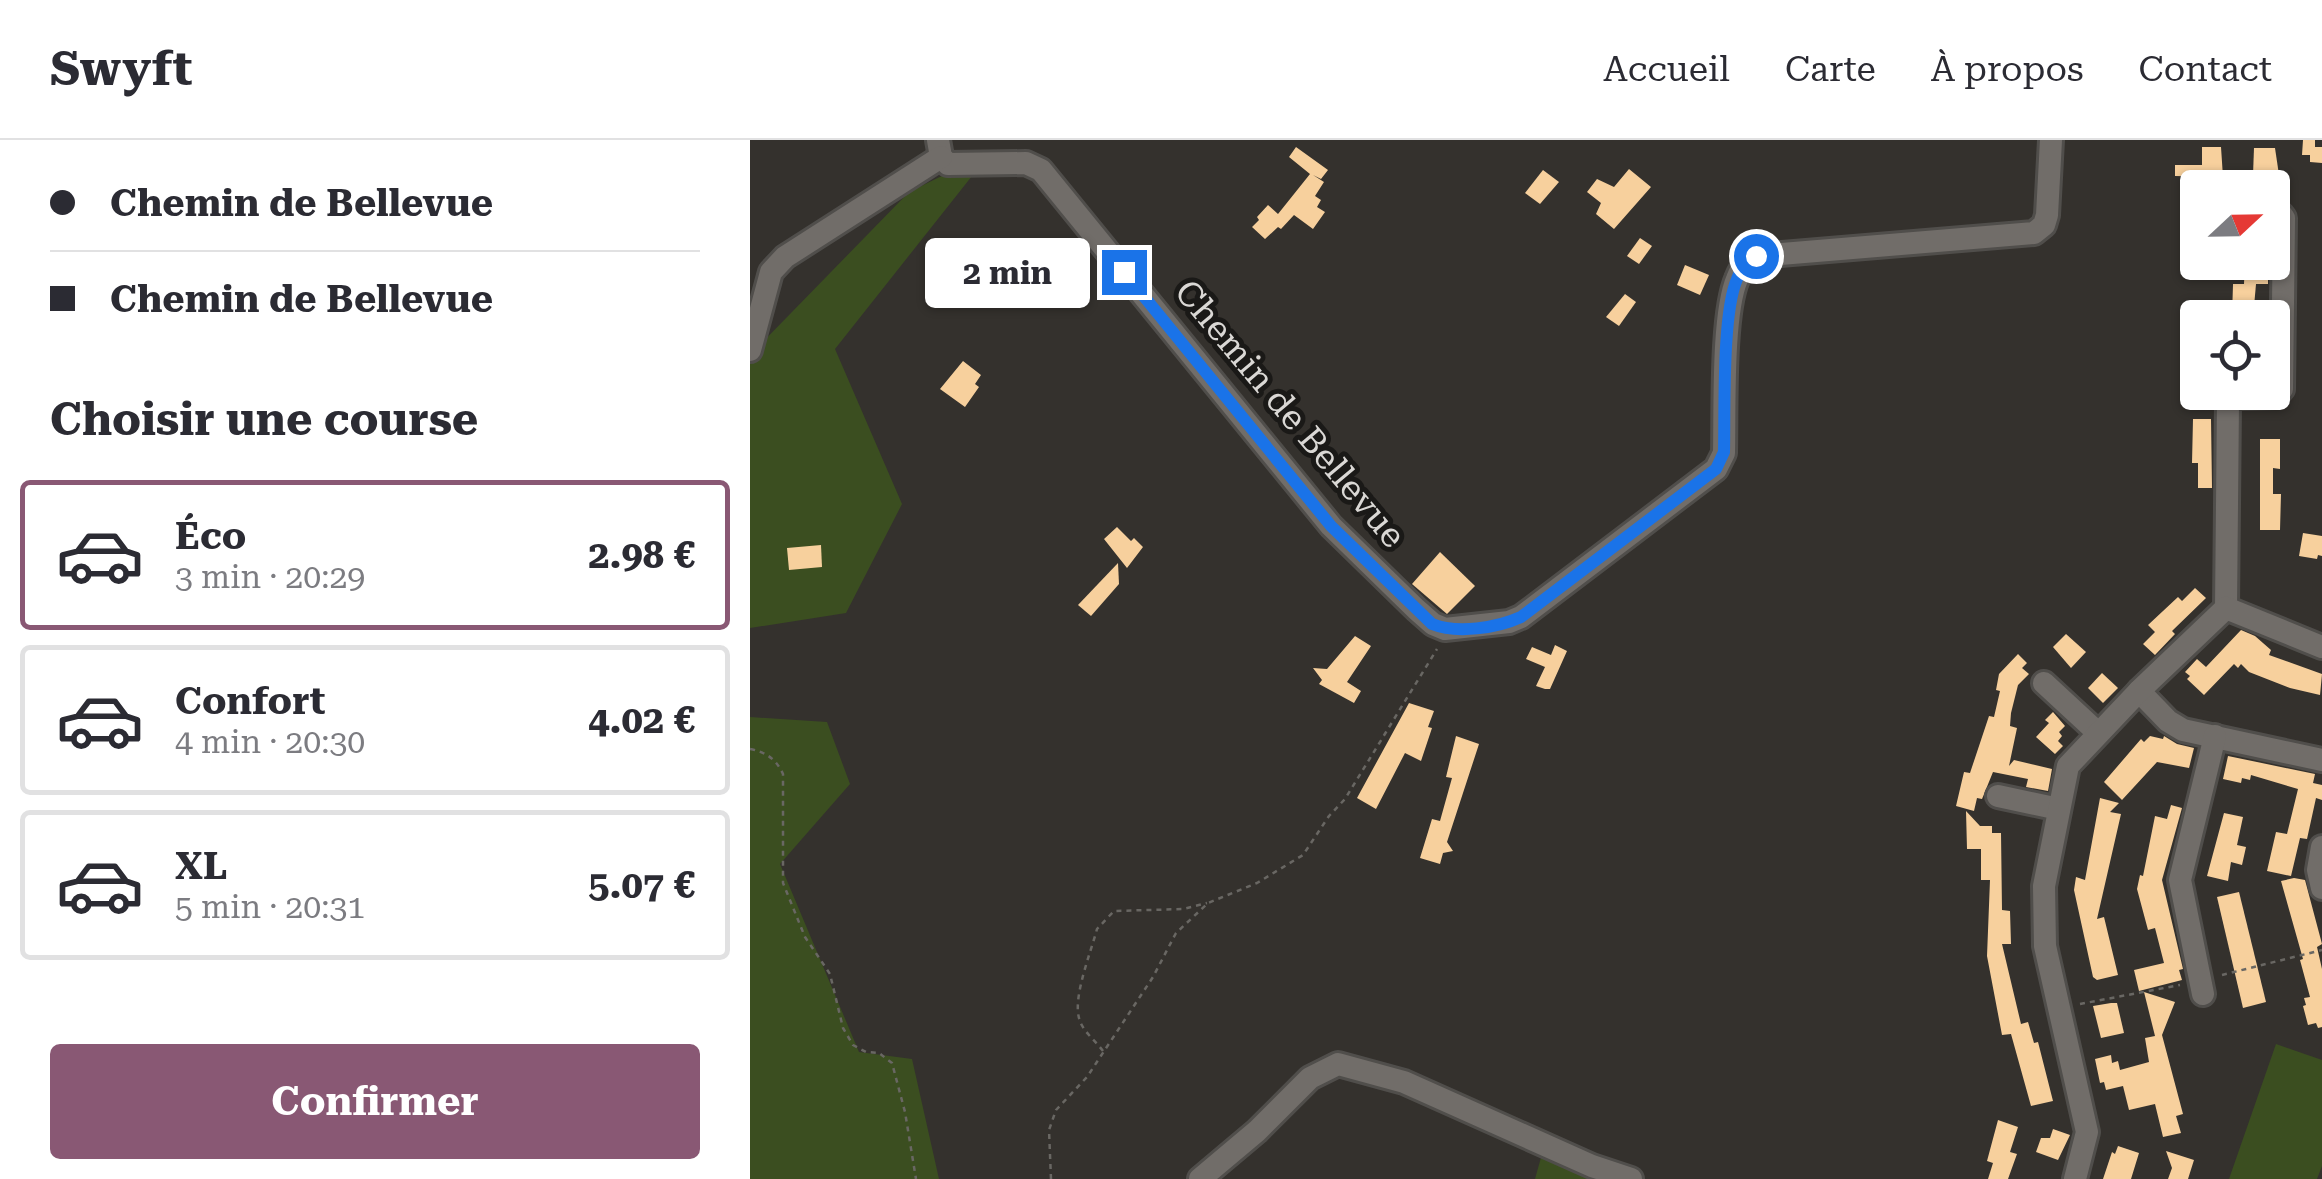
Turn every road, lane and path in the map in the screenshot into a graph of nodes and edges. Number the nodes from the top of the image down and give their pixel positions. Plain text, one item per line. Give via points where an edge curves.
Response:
1 (2051, 140) edge
2 (940, 148) edge
3 (2283, 280) edge
4 (750, 350) edge
5 (2226, 608) junction
6 (1446, 629) junction
7 (2322, 647) edge
8 (2044, 683) dead end
9 (2139, 690) junction
10 (2098, 734) junction
11 (2215, 736) junction
12 (750, 749) edge
13 (2322, 760) edge
14 (1997, 795) dead end
15 (2059, 809) junction
16 (2322, 847) edge
17 (2322, 888) edge
18 (1208, 903) junction
19 (2203, 994) dead end
20 (1104, 1051) junction
21 (916, 1179) edge
22 (1051, 1179) edge
23 (1200, 1179) edge
24 (1631, 1179) edge
25 (2075, 1179) edge

1 - 6 street via 2047,215 2034,232 1747,260 1735,282 1724,452 1716,469 1521,617
2 - 4 street via 785,257 771,272
2 - 6 street, Chemin de Bellevue via 948,164 1026,163 1041,170 1331,526 1432,624
3 - 5 street via 2282,388 2276,396 2234,396 2228,402
5 - 7 street
5 - 9 street
6 - 18 path via 1379,746 1302,855 1257,884
8 - 10 street
9 - 10 street
9 - 11 street via 2168,721
10 - 15 street via 2068,766
11 - 13 street
11 - 19 street via 2180,880
12 - 21 path via 778,762 784,774 782,883 830,974 843,1028 853,1044 892,1062
14 - 15 street
15 - 25 street via 2044,886 2045,946 2087,1132
16 - 17 street
18 - 20 path via 1176,933
18 - 20 path via 1114,911 1104,919 1078,1002 1085,1030
20 - 22 path via 1056,1110
23 - 24 street via 1310,1078 1338,1064 1404,1082

